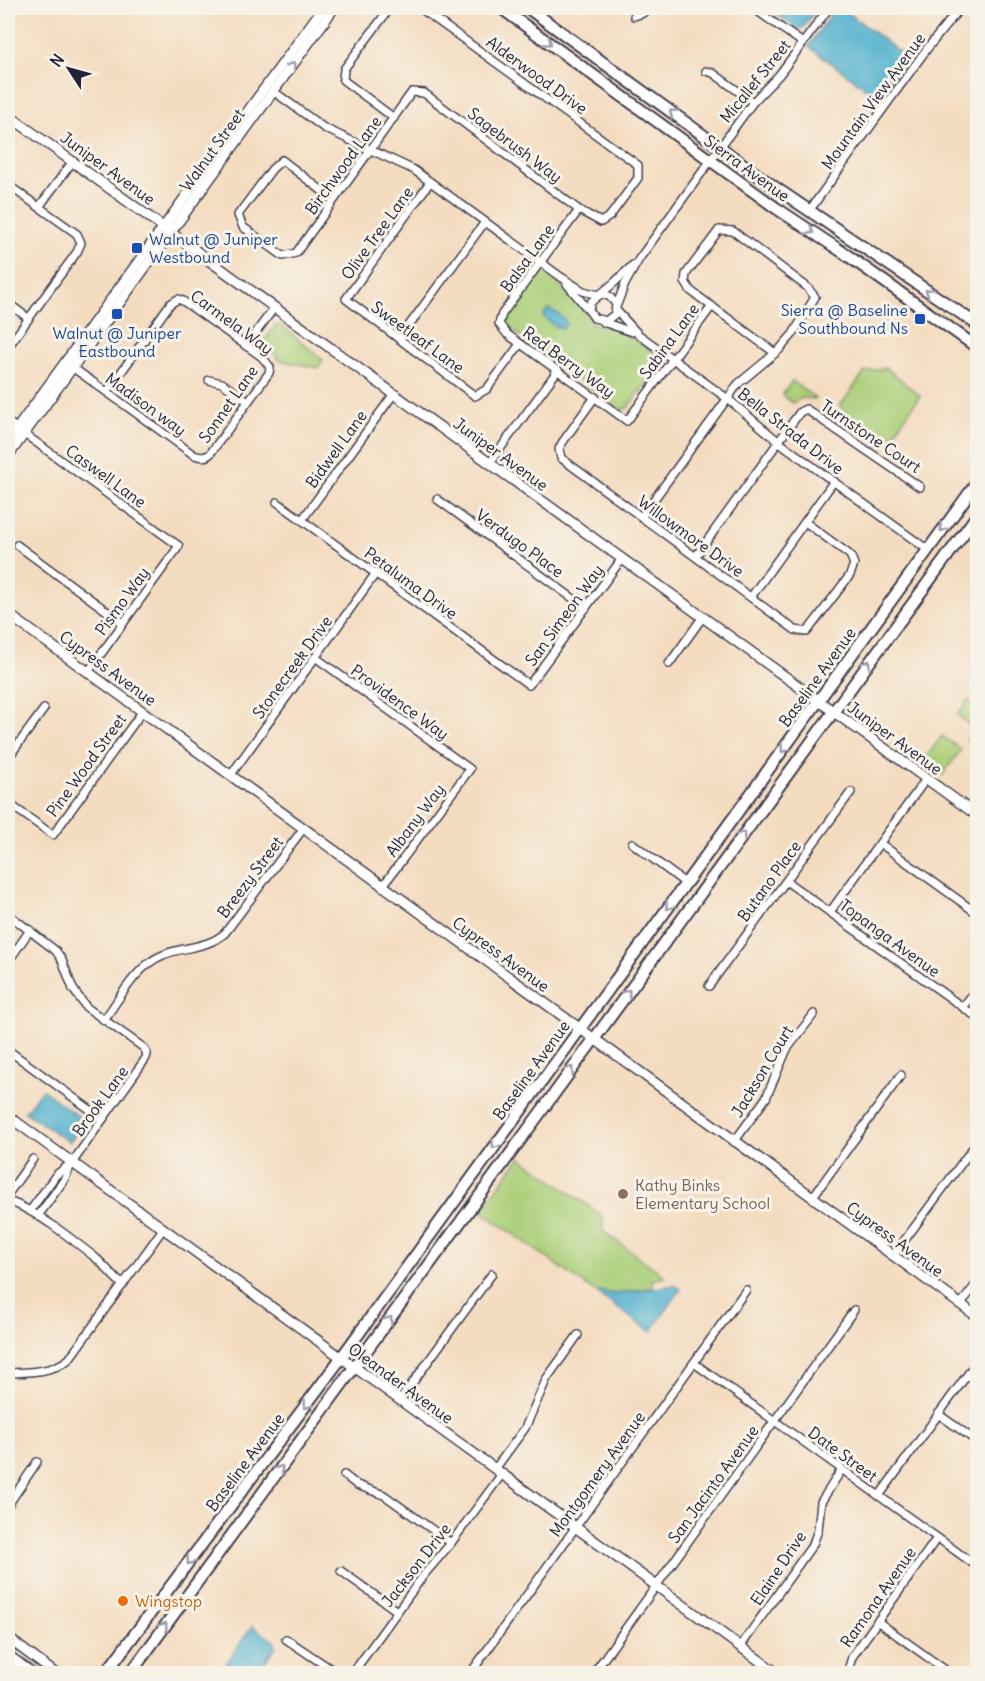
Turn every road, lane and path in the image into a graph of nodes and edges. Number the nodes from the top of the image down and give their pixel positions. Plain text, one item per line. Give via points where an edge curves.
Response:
1 (323, 8) edge
2 (334, 8) edge
3 (390, 8) edge
4 (420, 8) edge
5 (501, 8) edge
6 (528, 8) edge
7 (648, 8) edge
8 (753, 8) edge
9 (829, 8) edge
10 (960, 8) edge
11 (634, 16) dead end
12 (802, 43) junction
13 (706, 71) dead end
14 (273, 91) junction
15 (412, 92) joint
16 (753, 102) junction
17 (8, 115) edge
18 (394, 118) junction
19 (720, 148) junction
20 (370, 150) junction
21 (73, 161) junction
22 (711, 161) junction
23 (430, 182) junction
24 (8, 185) edge
25 (334, 200) junction
26 (39, 207) junction
27 (579, 210) junction
28 (809, 211) junction
29 (485, 222) junction
30 (601, 222) joint
31 (166, 229) junction
32 (639, 259) junction
33 (540, 263) junction
34 (561, 277) junction
35 (600, 295) junction
36 (346, 299) joint
37 (8, 303) edge
38 (712, 306) junction
39 (274, 308) junction
40 (616, 309) junction
41 (591, 314) junction
42 (28, 318) junction
43 (602, 321) junction
44 (499, 324) joint
45 (978, 325) edge
46 (638, 334) junction
47 (399, 339) junction
48 (520, 344) junction
49 (246, 346) junction
50 (8, 347) edge
51 (978, 348) edge
52 (775, 353) junction
53 (673, 360) junction
54 (72, 367) junction
55 (270, 367) joint
56 (558, 370) junction
57 (209, 380) dead end
58 (107, 392) junction
59 (393, 395) junction
60 (595, 397) junction
61 (728, 399) junction
62 (248, 401) junction
63 (627, 420) joint
64 (8, 422) edge
65 (20, 431) junction
66 (8, 441) edge
67 (779, 442) junction
68 (8, 456) edge
69 (206, 457) joint
70 (489, 464) junction
71 (834, 481) junction
72 (978, 481) edge
73 (921, 487) dead end
74 (437, 499) dead end
75 (277, 502) dead end
76 (978, 514) edge
77 (642, 516) junction
78 (302, 520) junction
79 (805, 522) junction
80 (17, 545) dead end
81 (179, 546) joint
82 (928, 549) junction
83 (696, 556) junction
84 (621, 560) junction
85 (376, 573) junction
86 (751, 597) junction
87 (586, 609) junction
88 (8, 616) edge
89 (702, 618) junction
90 (123, 623) junction
91 (315, 657) junction
92 (669, 664) dead end
93 (88, 672) junction
94 (529, 685) joint
95 (818, 701) junction
96 (44, 709) dead end
97 (832, 711) junction
98 (142, 712) junction
99 (8, 758) edge
100 (470, 769) joint
101 (230, 776) junction
102 (926, 779) junction
103 (851, 792) dead end
104 (8, 803) edge
105 (978, 816) edge
106 (303, 829) junction
107 (632, 843) dead end
108 (880, 844) junction
109 (786, 881) junction
110 (685, 884) junction
111 (382, 886) junction
112 (830, 912) junction
113 (8, 914) edge
114 (978, 914) edge
115 (30, 930) junction
116 (8, 962) edge
117 (709, 986) dead end
118 (978, 987) edge
119 (963, 1007) junction
120 (814, 1014) dead end
121 (978, 1018) edge
122 (104, 1020) junction
123 (579, 1030) junction
124 (592, 1040) junction
125 (8, 1050) edge
126 (901, 1075) dead end
127 (8, 1116) edge
128 (103, 1119) junction
129 (978, 1141) edge
130 (734, 1142) junction
131 (33, 1159) dead end
132 (72, 1162) junction
133 (48, 1186) junction
134 (56, 1191) junction
135 (8, 1194) edge
136 (812, 1198) junction
137 (8, 1201) edge
138 (30, 1210) junction
139 (38, 1216) junction
140 (163, 1229) junction
141 (893, 1256) junction
142 (492, 1274) dead end
143 (978, 1282) edge
144 (123, 1285) junction
145 (746, 1290) dead end
146 (960, 1305) junction
147 (855, 1310) dead end
148 (978, 1317) edge
149 (578, 1335) dead end
150 (341, 1358) junction
151 (978, 1360) edge
152 (694, 1363) junction
153 (355, 1368) junction
154 (8, 1373) edge
155 (400, 1401) junction
156 (938, 1414) junction
157 (774, 1421) junction
158 (978, 1442) edge
159 (37, 1461) dead end
160 (842, 1469) junction
161 (498, 1471) junction
162 (344, 1475) dead end
163 (879, 1496) junction
164 (8, 1505) edge
165 (576, 1527) junction
166 (937, 1538) junction
167 (451, 1543) junction
168 (978, 1567) edge
169 (341, 1571) dead end
170 (656, 1586) junction
171 (397, 1611) junction
172 (878, 1621) junction
173 (8, 1638) edge
174 (286, 1638) dead end
175 (740, 1647) junction
176 (8, 1655) edge
177 (33, 1674) edge
178 (56, 1674) edge
179 (105, 1674) edge
180 (130, 1674) edge
181 (338, 1674) edge
182 (352, 1674) edge
183 (470, 1674) edge
184 (593, 1674) edge
185 (778, 1674) edge
186 (847, 1674) edge
187 (951, 1674) edge

1 - 31 street, Walnut Street
14 -> 2 street, Walnut Street
3 - 18 street via 344,69 343,80
4 - 30 street, Alderwood Drive via 638,165 638,178 610,216
5 -> 22 main road, Sierra Avenue
19 -> 6 main road, Sierra Avenue
7 - 11 street
8 - 12 street
9 - 12 street, Micallef Street
10 - 28 street, Mountain View Avenue
12 - 16 street, Micallef Street
13 - 16 street
14 - 20 street via 324,128
14 - 31 street, Walnut Street
15 - 18 street, Birchwood Lane
15 - 27 street, Sagebrush Way via 424,93
16 - 19 street, Micallef Street
17 - 21 street, Juniper Avenue
18 - 20 street, Birchwood Lane
19 - 22 street, Micallef Street
19 - 28 main road, Sierra Avenue
20 - 23 street via 414,170
20 - 25 street, Birchwood Lane
21 - 26 street
21 - 31 street, Juniper Avenue
22 - 32 street, Micallef Street
22 -> 51 main road, Sierra Avenue
23 - 29 street
23 - 36 street, Olive Tree Lane
24 - 26 street
25 - 25 street, Birchwood Lane via 296,253 283,256 243,227 238,215 282,160
26 - 42 street via 77,234 80,248
27 - 30 street, Sagebrush Way
27 - 33 street, Balsa Lane
45 -> 28 main road, Sierra Avenue
29 - 33 street
29 - 47 street
31 - 39 street, Juniper Avenue
31 - 54 street, Walnut Street
31 - 65 street, Walnut Street
32 - 35 street, Micallef Street
32 - 40 street, Micallef Street
33 - 34 street
33 - 44 street, Balsa Lane via 502,314
34 - 35 street via 584,291
34 - 41 street
35 - 40 street via 612,298
35 - 41 street via 591,302
36 - 47 street, Sweetleaf Lane
37 - 42 street
38 - 52 street
38 - 52 street via 691,291 686,274 719,230 733,231 815,297 793,334
38 - 53 street, Sabina Lane
39 - 49 street
39 - 59 street, Juniper Avenue
40 - 43 street via 613,317
40 - 46 street, Bella Strada Drive
41 - 43 street
42 - 50 street
43 - 46 street, Bella Strada Drive
44 - 48 street, Red Berry Way
46 - 53 street, Bella Strada Drive
47 - 48 street, Sweetleaf Lane via 475,396 487,389
48 - 56 street, Red Berry Way
49 - 55 street, Carmela Way
49 - 58 street, Carmela Way via 178,300 170,304
52 - 61 street via 738,384
53 - 61 street, Bella Strada Drive
53 - 63 street, Sabina Lane
54 - 58 street, Madison way
54 - 65 street, Walnut Street
55 - 62 street, Sonnet Lane
56 - 60 street, Red Berry Way
56 - 70 street
57 - 62 street via 222,383
58 - 69 street, Madison way via 194,455
59 - 70 street, Juniper Avenue
59 - 78 street, Bidwell Lane
60 - 63 street, Red Berry Way
60 - 77 street, Willowmore Drive via 562,443 561,458
61 - 67 street, Bella Strada Drive
61 - 77 street
62 - 69 street, Sonnet Lane
64 - 65 street, Caswell Lane
65 - 66 street, Walnut Street
65 - 68 street, Walnut Street
65 - 81 street, Caswell Lane
67 - 71 street, Bella Strada Drive
67 - 73 street, Turnstone Court via 806,409
67 - 83 street
70 - 84 street, Juniper Avenue
71 - 79 street
71 - 82 street, Bella Strada Drive
72 -> 82 main road, Baseline Avenue
74 - 87 street, Verdugo Place
75 - 78 street, Petaluma Drive
97 -> 76 main road, Baseline Avenue
77 - 83 street, Willowmore Drive
78 - 85 street, Petaluma Drive
79 - 86 street
79 - 86 street, Willowmore Drive via 850,555 854,564 850,575 807,632 795,630
80 - 90 street
81 - 90 street, Pismo Way
82 - 95 main road, Baseline Avenue
83 - 86 street, Willowmore Drive
84 - 87 street, San Simeon Way
84 - 89 street, Juniper Avenue
85 - 91 street, Stonecreek Drive
85 - 94 street, Petaluma Drive
87 - 94 street, San Simeon Way
88 - 93 street, Cypress Avenue
89 - 92 street
89 - 95 street, Juniper Avenue
90 - 93 street, Pismo Way
91 - 100 street, Providence Way
91 - 101 street, Stonecreek Drive
93 - 98 street, Cypress Avenue
95 - 97 street, Juniper Avenue
95 -> 110 main road, Baseline Avenue
96 - 99 street
97 - 102 street, Juniper Avenue
124 -> 97 main road, Baseline Avenue
98 - 101 street, Cypress Avenue
98 - 104 street, Pine Wood Street via 53,835
100 - 111 street, Albany Way
101 - 106 street, Cypress Avenue
102 - 105 street, Juniper Avenue
102 - 108 street
103 - 109 street, Butano Place
106 - 111 street, Cypress Avenue
106 - 122 street, Breezy Street via 225,933 209,944 163,955 148,964
107 - 110 street
108 - 112 street
108 - 114 street
109 - 112 street, Topanga Avenue
109 - 117 street, Butano Place
110 -> 123 main road, Baseline Avenue
111 - 123 street, Cypress Avenue
112 - 119 street, Topanga Avenue
113 - 115 street
115 - 116 street
115 - 122 street via 56,951 80,998
118 - 119 street
119 - 121 street, Topanga Avenue
120 - 130 street, Jackson Court via 787,1049 766,1098
122 - 128 street, Brook Lane via 144,1048 147,1058
123 - 124 street, Cypress Avenue
123 -> 150 main road, Baseline Avenue
124 - 130 street, Cypress Avenue
153 -> 124 main road, Baseline Avenue
125 - 128 street
126 - 136 street
127 - 132 street, Oleander Avenue
128 - 132 street, Brook Lane
129 - 141 street
130 - 136 street, Cypress Avenue
131 - 135 street
132 - 133 street
132 - 134 street
132 - 140 street, Oleander Avenue
133 - 134 street
133 - 138 street
134 - 139 street
136 - 141 street, Cypress Avenue
137 - 138 street
138 - 139 street
139 - 144 street via 99,1261
140 - 144 street
140 - 150 street, Oleander Avenue
141 - 146 street, Cypress Avenue
142 - 155 street
143 - 146 street
144 - 154 street via 69,1359 43,1371
145 - 152 street, Montgomery Avenue
146 - 148 street, Cypress Avenue
147 - 157 street, San Jacinto Avenue
149 - 161 street, Jackson Drive via 547,1378 525,1428
150 - 153 street, Oleander Avenue
150 -> 179 main road, Baseline Avenue
151 - 156 street
152 - 157 street, Date Street
152 - 165 street, Montgomery Avenue
153 - 155 street, Oleander Avenue
180 -> 153 main road, Baseline Avenue
155 - 161 street, Oleander Avenue
156 - 158 street
156 - 163 street
157 - 160 street, Date Street
157 - 170 street, San Jacinto Avenue
159 - 164 street
160 - 163 street, Date Street
160 - 175 street, Elaine Drive via 821,1502 813,1544
161 - 165 street, Oleander Avenue
161 - 167 street, Jackson Drive
162 - 167 street via 357,1485 384,1495
163 - 166 street, Date Street
165 - 170 street, Oleander Avenue
165 - 183 street, Montgomery Avenue
166 - 168 street, Date Street
166 - 172 street, Ramona Avenue
167 - 171 street, Jackson Drive
169 - 171 street
170 - 175 street, Oleander Avenue
170 - 184 street, San Jacinto Avenue
171 - 182 street, Jackson Drive
172 - 186 street, Ramona Avenue via 852,1657
172 - 187 street
173 - 178 street
174 - 181 street
175 - 185 street, Oleander Avenue
176 - 177 street

